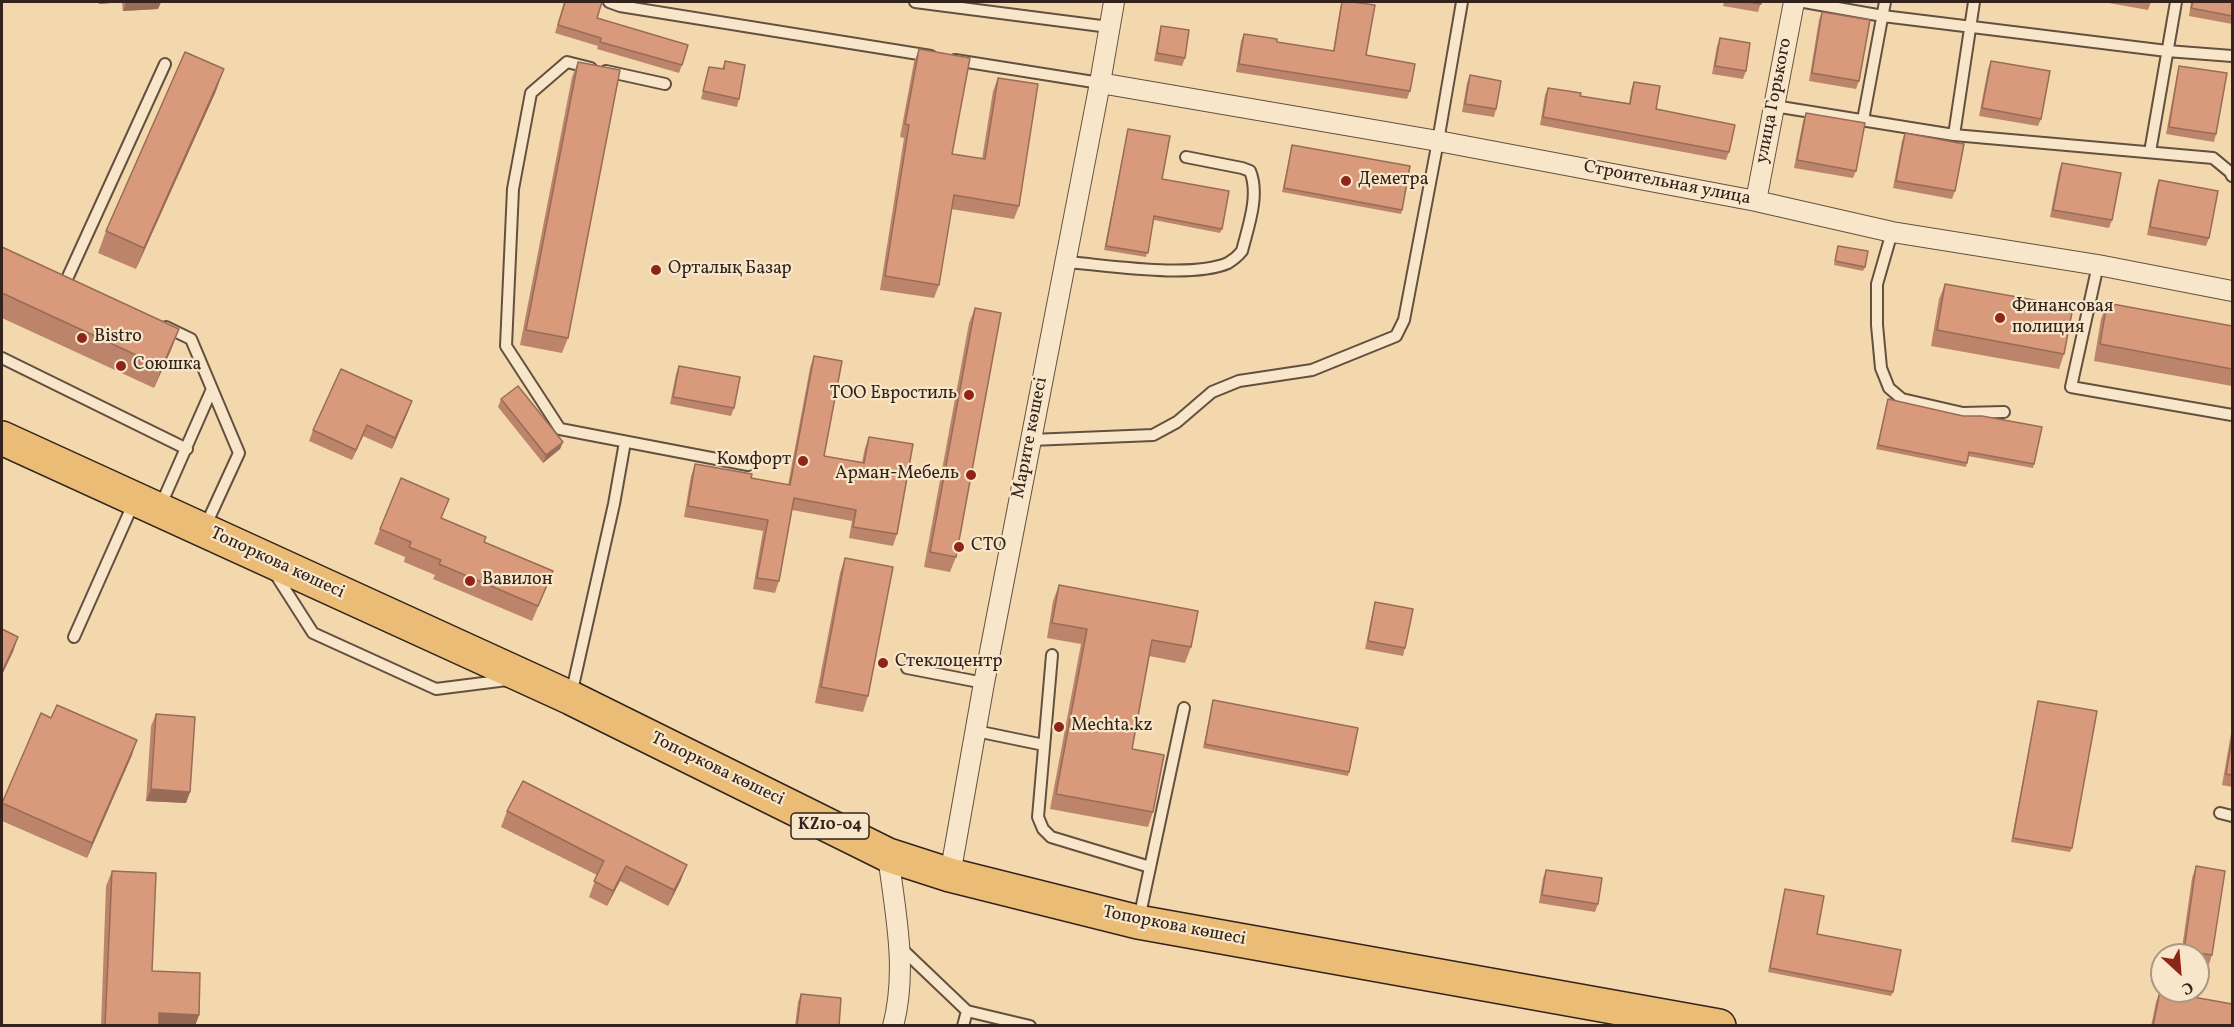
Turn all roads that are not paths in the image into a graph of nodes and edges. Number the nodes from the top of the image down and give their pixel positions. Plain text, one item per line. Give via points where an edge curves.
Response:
1 (609, 2) edge
2 (915, 2) edge
3 (1114, 2) edge
4 (1462, 2) edge
5 (1794, 2) edge
6 (1804, 2) edge
7 (1885, 2) edge
8 (1974, 2) edge
9 (2176, 2) edge
10 (1883, 16) junction
11 (1971, 26) junction
12 (1109, 27) junction
13 (2167, 51) junction
14 (2232, 56) edge
15 (165, 64) dead end
16 (1100, 83) junction
17 (665, 84) dead end
18 (1774, 106) junction
19 (1863, 120) junction
20 (1954, 135) junction
21 (1438, 141) junction
22 (2150, 152) junction
23 (1186, 157) dead end
24 (2232, 176) edge
25 (1756, 201) junction
26 (1892, 232) junction
27 (1066, 262) junction
28 (2098, 265) junction
29 (66, 281) edge
30 (2232, 290) edge
31 (160, 325) edge
32 (2, 358) edge
33 (212, 389) junction
34 (2004, 412) dead end
35 (2232, 415) edge
36 (2, 438) edge
37 (1031, 440) junction
38 (625, 442) junction
39 (187, 449) junction
40 (748, 465) dead end
41 (147, 504) junction
42 (203, 530) junction
43 (266, 559) junction
44 (74, 637) dead end
45 (1052, 655) dead end
46 (907, 668) dead end
47 (525, 677) junction
48 (984, 683) junction
49 (571, 698) junction
50 (1184, 708) dead end
51 (975, 731) junction
52 (1044, 745) junction
53 (2220, 813) dead end
54 (2232, 816) edge
55 (888, 855) junction
56 (1150, 867) junction
57 (950, 875) junction
58 (1138, 922) junction
59 (900, 948) junction
60 (967, 1011) junction
61 (893, 1026) edge
62 (963, 1026) edge
63 (1030, 1026) edge
64 (1719, 1026) edge

1 - 16 lane
2 - 12 lane
3 - 12 street, Марите көшесі
4 - 21 lane
5 - 18 street, улица Горького
6 - 10 lane
7 - 10 lane
8 - 11 lane
9 - 13 lane
10 - 11 lane
10 - 19 lane
11 - 13 lane
11 - 20 lane
12 - 16 street, Марите көшесі
13 - 14 lane
13 - 22 lane
15 - 29 lane
16 - 21 street, Строительная улица
16 - 27 street, Марите көшесі
17 - 38 lane via 567,62 531,93 513,189 506,346 560,429
18 - 19 lane
18 - 25 street, улица Горького
19 - 20 lane
20 - 22 lane
21 - 25 street, Строительная улица
21 - 37 lane via 1404,320 1396,336 1312,370 1239,381 1212,392 1177,422 1154,435
22 - 24 lane via 2213,158
23 - 27 lane via 1250,171 1253,198 1242,251 1237,257 1214,267 1193,269
25 - 26 street, Строительная улица
26 - 28 street, Строительная улица
26 - 34 lane via 1877,284 1881,368 1889,388 1902,399 1963,413
27 - 37 street, Марите көшесі
28 - 30 street, Строительная улица
28 - 35 lane via 2071,387
31 - 33 lane via 191,339
32 - 39 lane
33 - 39 lane
33 - 42 lane via 239,453
36 - 41 highway, Топоркова көшесі / KZ10-04
37 - 48 street, Марите көшесі
38 - 40 lane
38 - 49 lane
39 - 41 lane
41 - 42 highway, Топоркова көшесі / KZ10-04
41 - 44 lane
42 - 43 highway, Топоркова көшесі / KZ10-04
43 - 47 highway, Топоркова көшесі / KZ10-04
43 - 47 lane via 313,633 436,689
45 - 52 lane
46 - 48 lane
47 - 49 highway, Топоркова көшесі / KZ10-04
48 - 51 street, Марите көшесі
49 - 55 highway, Топоркова көшесі / KZ10-04
50 - 56 lane
51 - 52 lane
51 - 57 street, Марите көшесі
52 - 56 lane via 1038,817 1042,829 1051,837
53 - 54 lane
55 - 57 highway, Топоркова көшесі / KZ10-04
55 - 59 street
56 - 58 lane
57 - 58 highway, Топоркова көшесі / KZ10-04
58 - 64 highway, Топоркова көшесі / KZ10-04
59 - 60 lane
59 - 61 street
60 - 62 lane
60 - 63 lane

